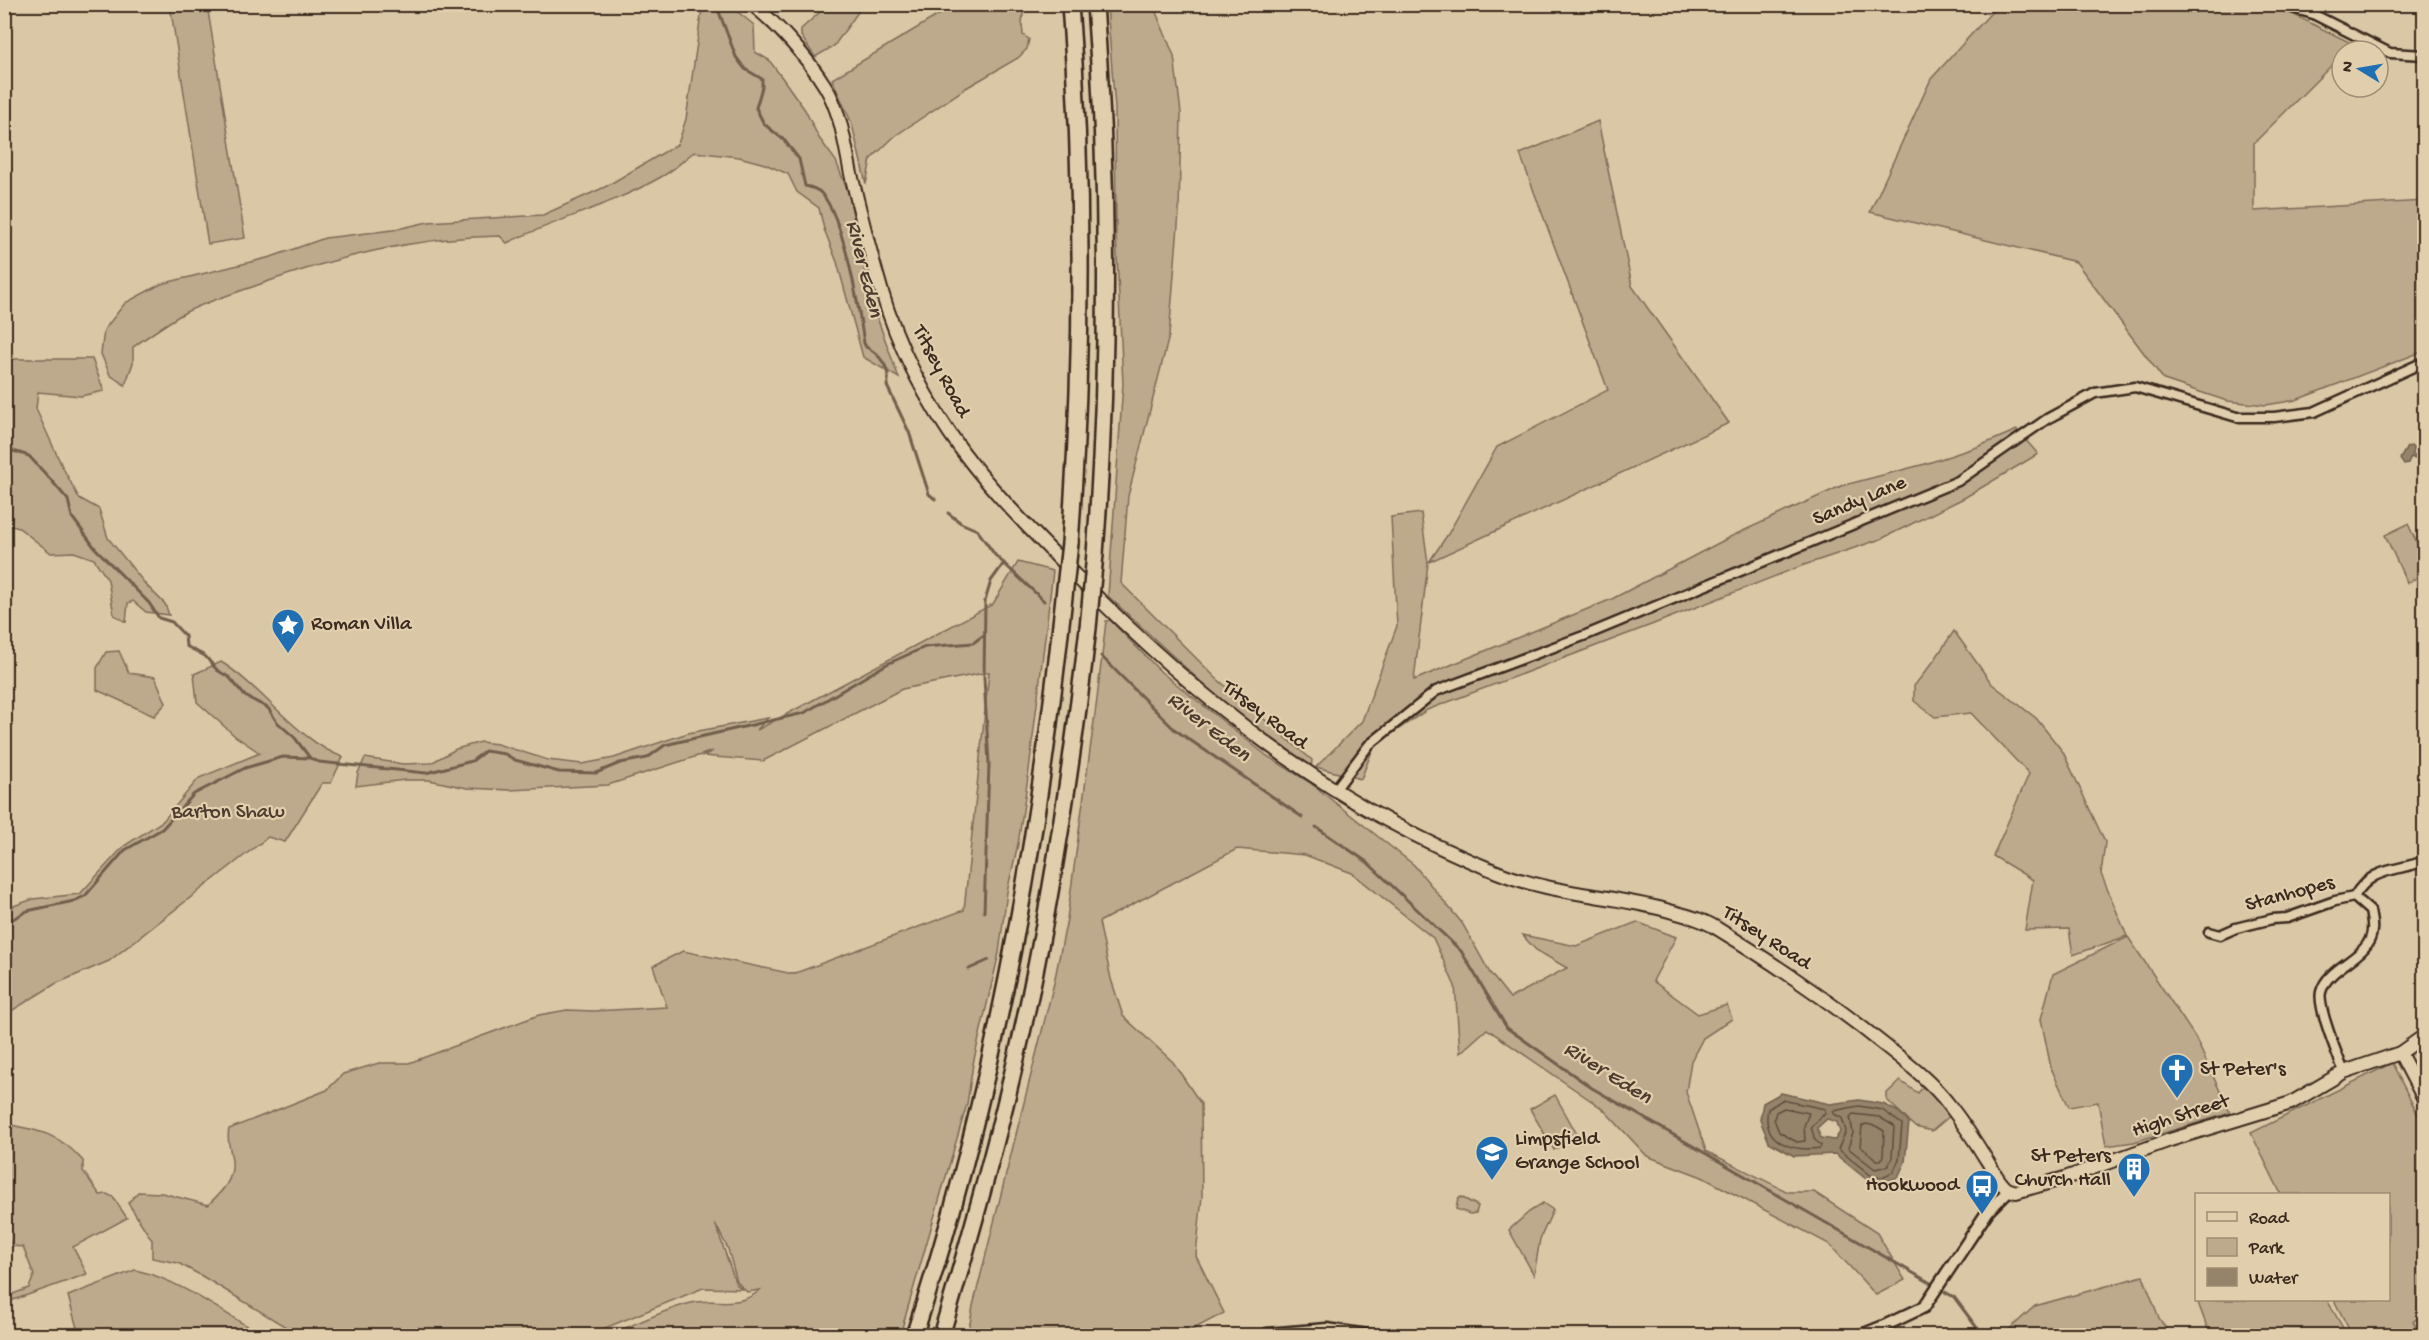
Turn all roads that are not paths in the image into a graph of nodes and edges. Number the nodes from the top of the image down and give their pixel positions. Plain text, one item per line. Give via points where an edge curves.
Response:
1 (752, 4) edge
2 (1070, 4) edge
3 (1095, 4) edge
4 (2279, 4) edge
5 (2424, 55) edge
6 (2424, 362) edge
7 (1335, 790) junction
8 (2424, 861) edge
9 (2354, 897) junction
10 (2209, 932) dead end
11 (2424, 1036) edge
12 (2400, 1053) junction
13 (2344, 1072) junction
14 (2424, 1099) edge
15 (2009, 1190) junction
16 (1267, 1332) dead end
17 (1371, 1334) edge
18 (914, 1335) edge
19 (940, 1335) edge
20 (1381, 1335) edge
21 (1859, 1335) edge

1 - 7 main road, Titsey Road via 785,35 827,88 844,136 893,326 941,421 965,454 1024,524 1173,670 1257,738
2 - 18 highway, bridge via 1078,149 1079,391 1070,543 1043,782 1007,979 958,1189
3 - 19 highway, bridge via 1106,284 1102,443 1088,628 1059,838 1030,996 987,1174
4 - 5 street via 2313,14 2390,53
6 - 7 street, Sandy Lane via 2314,412 2274,417 2236,417 2135,387 2095,393 2047,418 1958,481 1586,635 1436,691 1370,745
7 - 15 main road, Titsey Road via 1449,852 1500,874 1539,886 1631,901 1713,925 1843,1011 1926,1078
8 - 9 street via 2374,876 2362,883
9 - 10 street, Stanhopes via 2220,935
9 - 13 street, Stanhopes via 2370,911 2373,932 2361,952 2328,976 2320,994
11 - 12 main road, High Street
12 - 13 main road, High Street
12 - 14 main road
13 - 15 main road, High Street via 2291,1103 2065,1178 2016,1192
15 - 21 street via 1988,1211 1924,1307
16 - 17 street via 1327,1328
17 - 20 street

